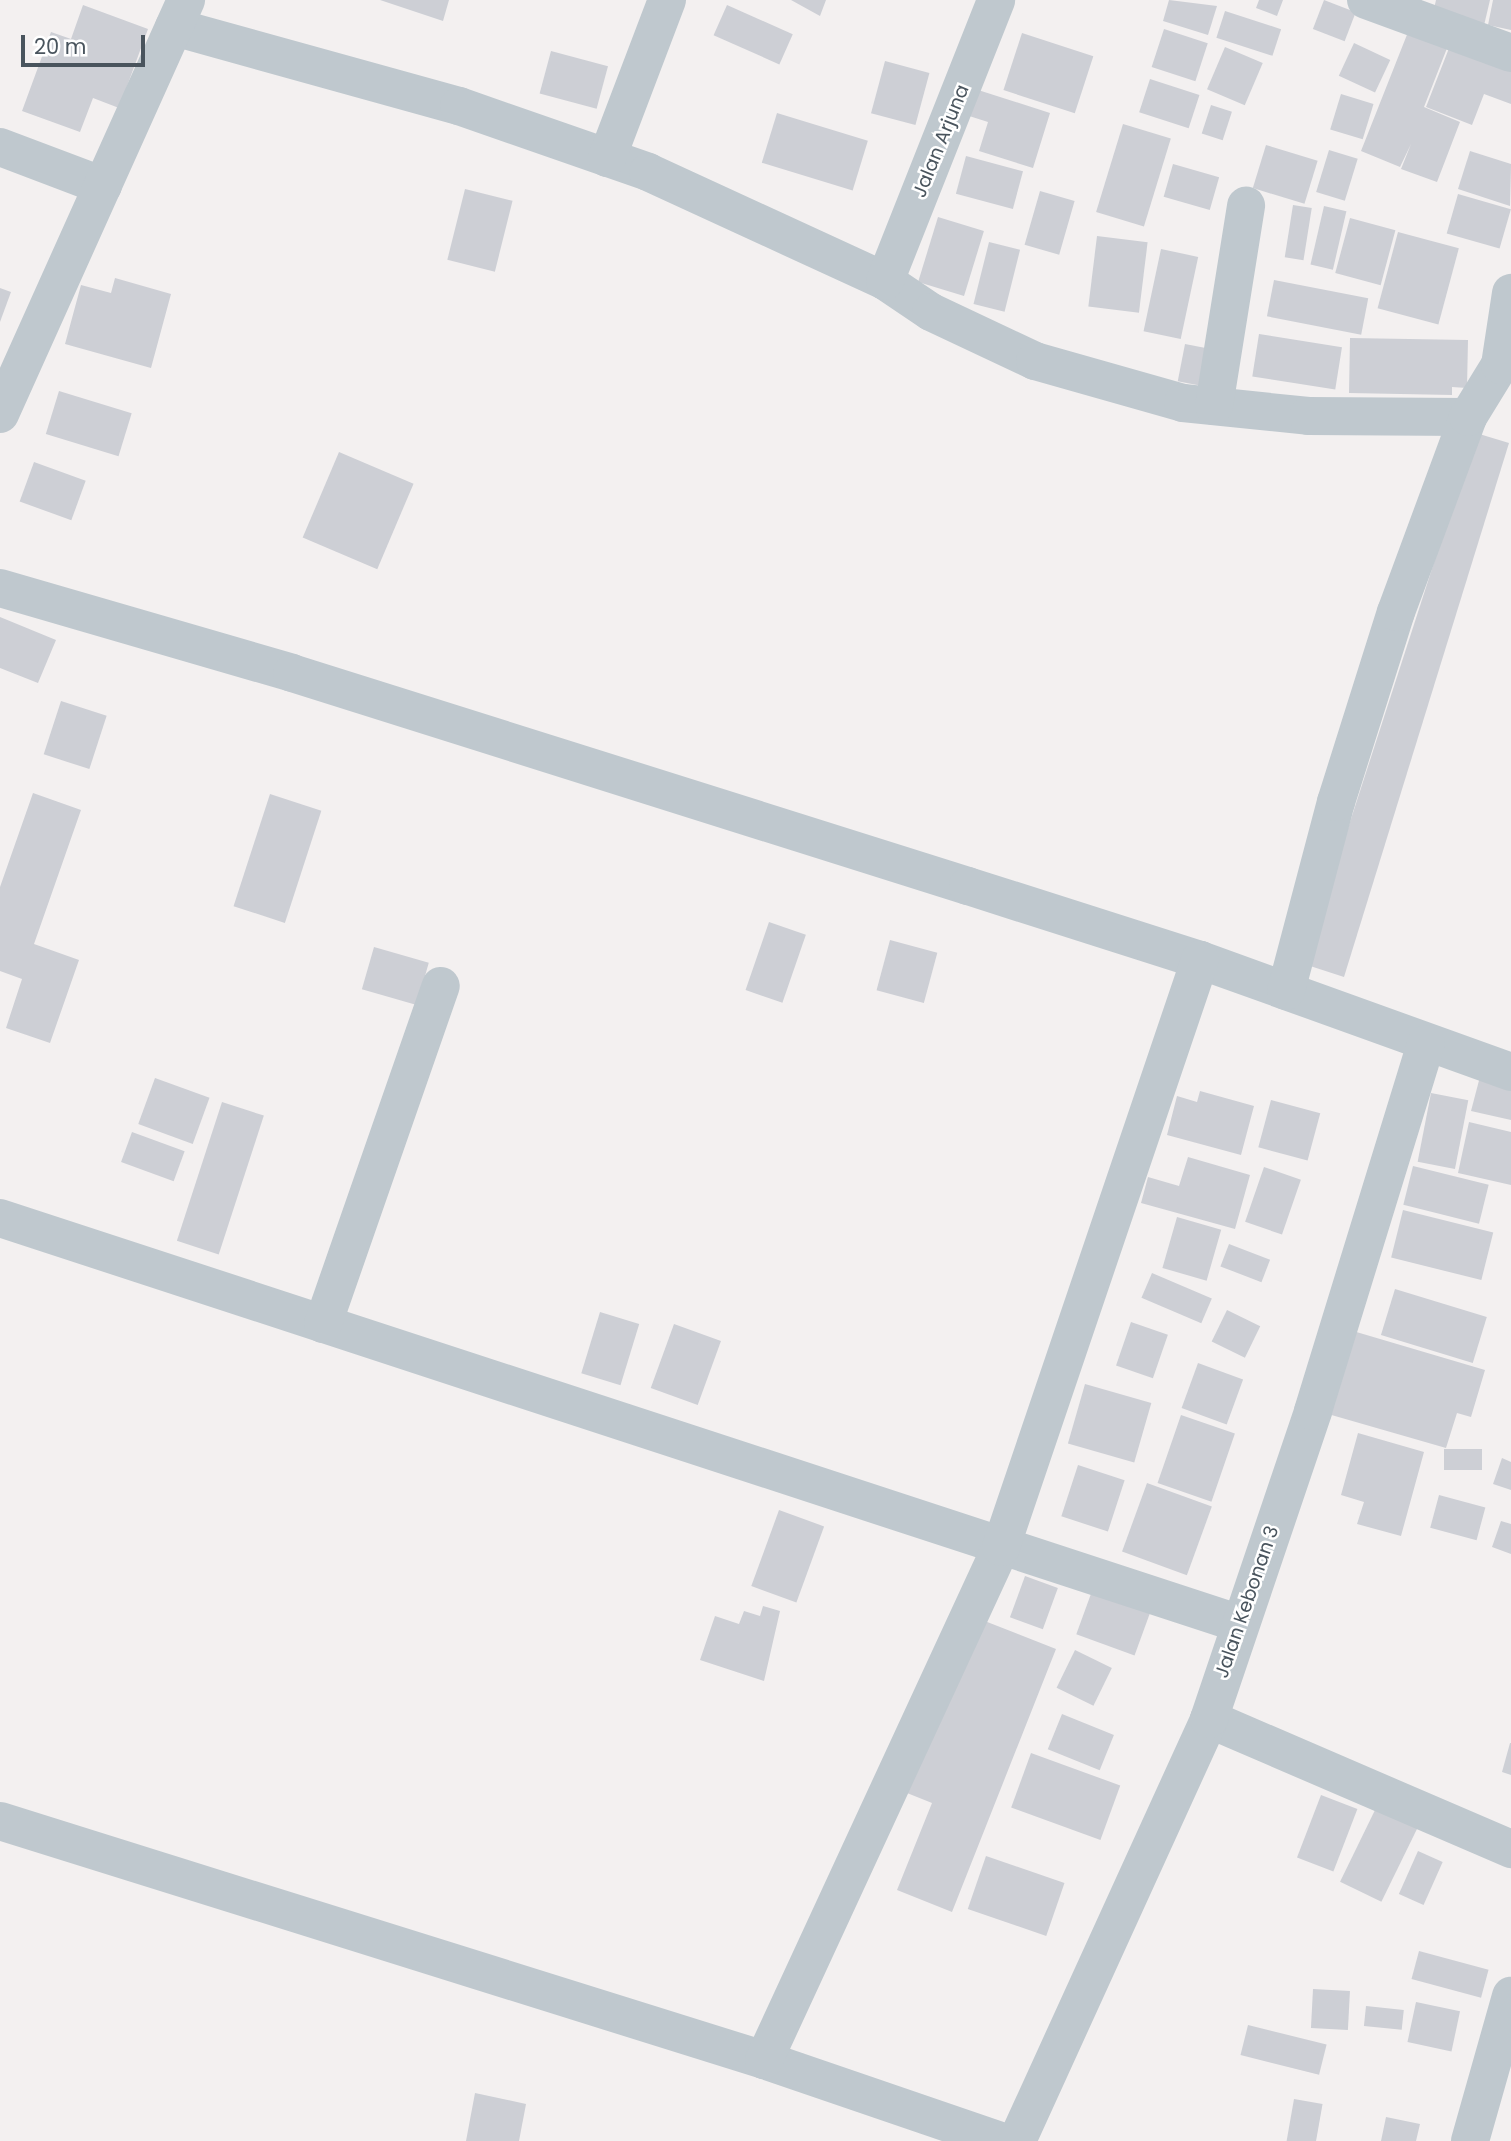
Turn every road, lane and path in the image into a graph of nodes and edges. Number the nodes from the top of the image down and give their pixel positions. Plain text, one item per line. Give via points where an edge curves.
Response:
1 (667, 0) edge
2 (996, 0) edge
3 (1366, 0) edge
4 (180, 13) edge
5 (1511, 53) edge
6 (0, 147) edge
7 (607, 158) junction
8 (103, 186) junction
9 (1246, 206) dead end
10 (885, 281) junction
11 (1511, 293) edge
12 (1214, 406) junction
13 (0, 414) edge
14 (1468, 417) junction
15 (0, 588) edge
16 (1200, 960) junction
17 (441, 986) dead end
18 (1286, 991) junction
19 (1426, 1044) junction
20 (1511, 1072) edge
21 (0, 1218) edge
22 (323, 1324) junction
23 (1001, 1547) junction
24 (1238, 1623) junction
25 (1209, 1719) junction
26 (0, 1821) edge
27 (1511, 1849) edge
28 (1511, 1996) edge
29 (764, 2060) junction
30 (1000, 2141) edge
31 (1017, 2141) edge
32 (1470, 2141) edge

1 - 7 street
2 - 10 street, Jalan Arjuna
3 - 5 street
4 - 7 street
4 - 8 street
6 - 8 street
7 - 10 street
8 - 13 street
9 - 12 street
10 - 12 street via 931,312 1035,361 1184,403
11 - 14 street via 1500,365
12 - 14 street via 1308,416
14 - 18 street via 1396,611 1336,802
15 - 16 street via 319,681
16 - 18 street
16 - 23 street
17 - 22 street
18 - 19 street
19 - 20 street
19 - 24 street, Jalan Kebonan 3 via 1313,1410
21 - 22 street
22 - 23 street
23 - 24 street
23 - 29 street
24 - 25 street, Jalan Kebonan 3
25 - 27 street
25 - 31 street, Jalan Kebonan 3
26 - 29 street
28 - 32 street
29 - 30 street

